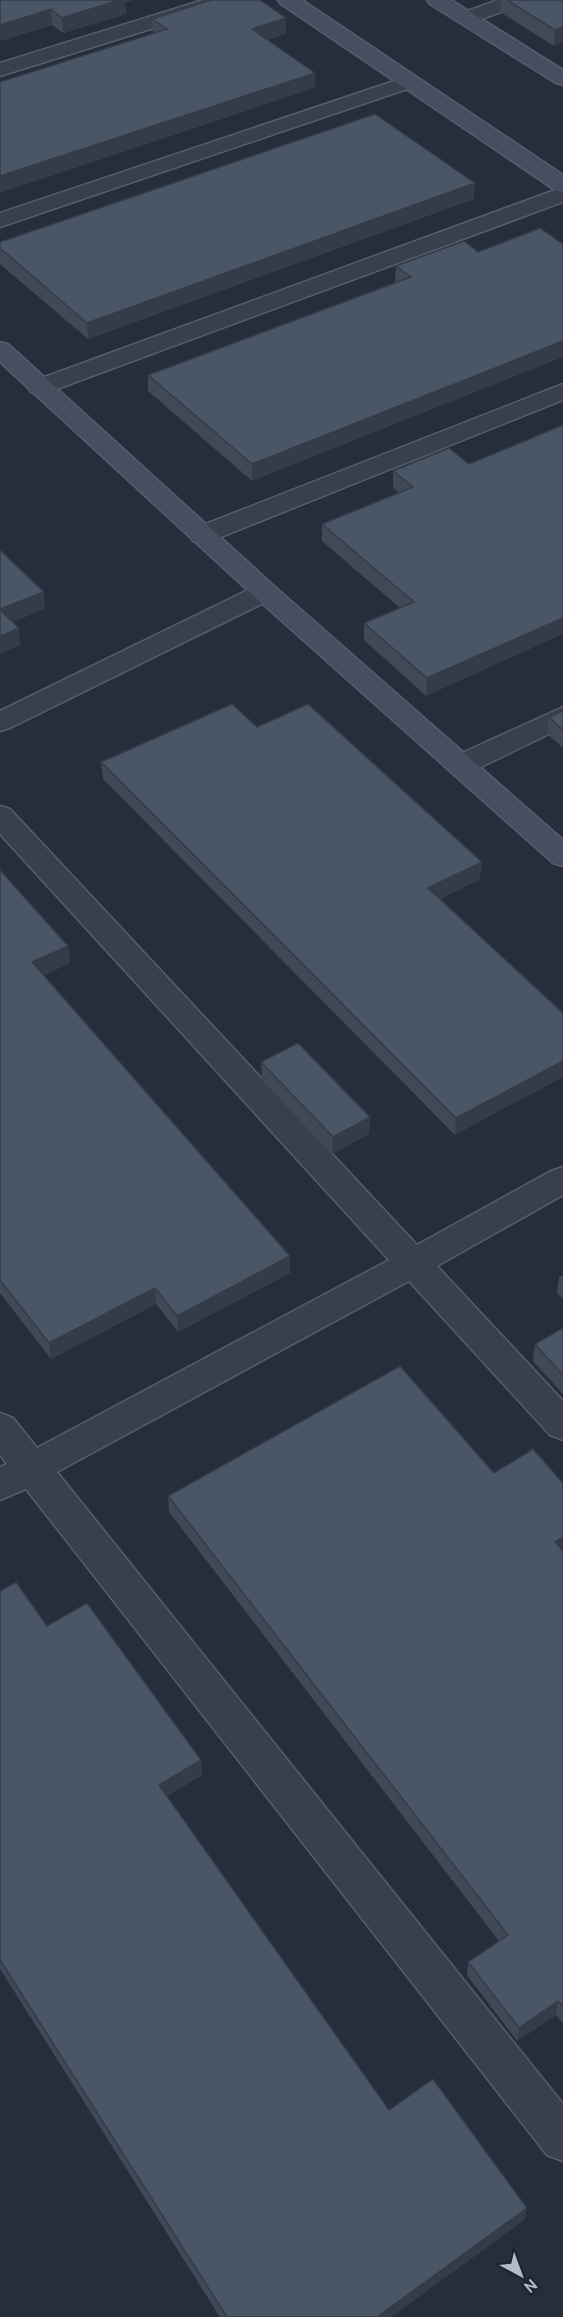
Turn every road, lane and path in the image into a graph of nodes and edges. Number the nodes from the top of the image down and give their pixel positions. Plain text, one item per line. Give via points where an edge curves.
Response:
1 (224, 0) edge
2 (288, 0) edge
3 (436, 0) edge
4 (517, 0) edge
5 (465, 18) junction
6 (0, 70) edge
7 (563, 79) edge
8 (409, 82) junction
9 (563, 185) edge
10 (563, 194) edge
11 (0, 220) edge
12 (0, 350) edge
13 (40, 387) junction
14 (563, 390) edge
15 (202, 535) junction
16 (265, 592) junction
17 (563, 716) edge
18 (0, 722) edge
19 (461, 765) junction
20 (0, 816) edge
21 (563, 856) edge
22 (563, 1180) edge
23 (413, 1263) junction
24 (563, 1425) edge
25 (0, 1428) edge
26 (15, 1477) edge
27 (563, 2139) edge

1 - 6 street
2 - 8 street
3 - 5 street
4 - 5 street
5 - 7 street
8 - 9 street
8 - 11 street
10 - 13 street
12 - 13 street
13 - 15 street
14 - 15 street
15 - 16 street
16 - 18 street
16 - 19 street
17 - 19 street
19 - 21 street
20 - 23 street
22 - 23 street
23 - 24 street
23 - 26 street
25 - 26 street
26 - 27 street

